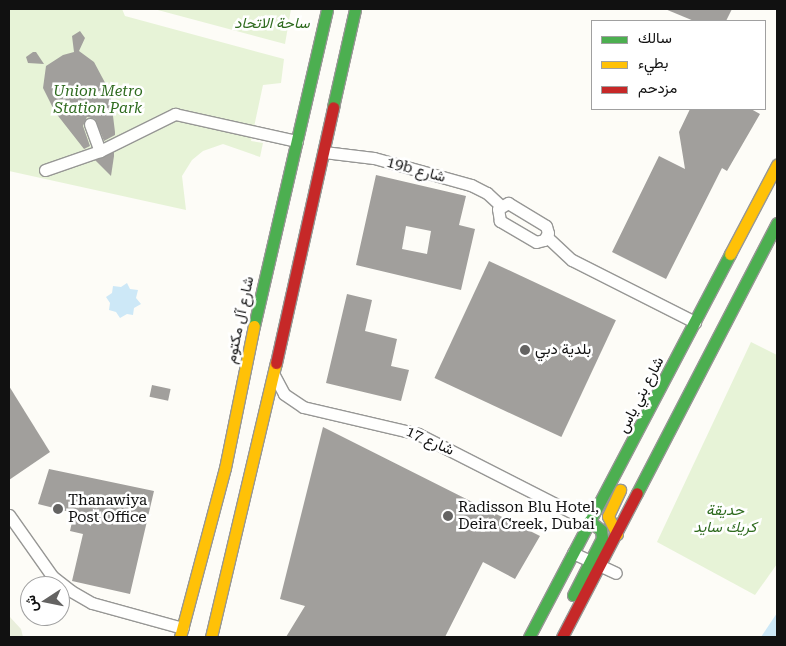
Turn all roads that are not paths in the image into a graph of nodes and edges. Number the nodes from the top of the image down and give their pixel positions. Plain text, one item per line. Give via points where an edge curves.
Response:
1 (327, 9) edge
2 (356, 9) edge
3 (90, 124) dead end
4 (297, 141) junction
5 (100, 151) junction
6 (324, 152) junction
7 (777, 164) edge
8 (45, 170) dead end
9 (500, 206) junction
10 (777, 223) edge
11 (547, 237) junction
12 (695, 322) junction
13 (681, 349) junction
14 (274, 374) junction
15 (224, 468) junction
16 (252, 473) junction
17 (9, 515) edge
18 (589, 521) junction
19 (617, 534) junction
20 (573, 553) junction
21 (596, 564) junction
22 (616, 572) dead end
23 (182, 634) edge
24 (211, 637) edge
25 (529, 637) edge
26 (551, 637) edge
27 (562, 637) edge

1 - 4 main road, شارع آل مكتوم
2 - 6 main road
3 - 5 street
4 - 5 street via 175,114
4 - 15 main road, شارع آل مكتوم via 268,259
5 - 8 street
6 - 9 street, 19b شارع via 374,158 471,185 487,193
6 - 14 main road
7 - 12 main road, شارع بني ياس
9 - 11 street, 19b شارع via 512,204 543,223 548,229
9 - 11 street, 19b شارع via 497,213 500,221 536,242
10 - 19 main road
11 - 12 street, 19b شارع via 572,260
12 - 13 main road, شارع بني ياس
13 - 18 main road, شارع بني ياس
13 - 19 main road via 674,387 610,508 609,523
14 - 16 main road
14 - 18 street, شارع 17 via 284,394 303,407 413,432
15 - 16 main road
15 - 23 main road, شارع آل مكتوم
16 - 24 main road
17 - 23 street via 52,576 71,592 92,603
18 - 20 main road, شارع بني ياس
18 - 21 main road via 602,534
19 - 21 main road
20 - 21 street
20 - 25 main road, شارع بني ياس
21 - 22 street
21 - 26 main road
21 - 27 main road

